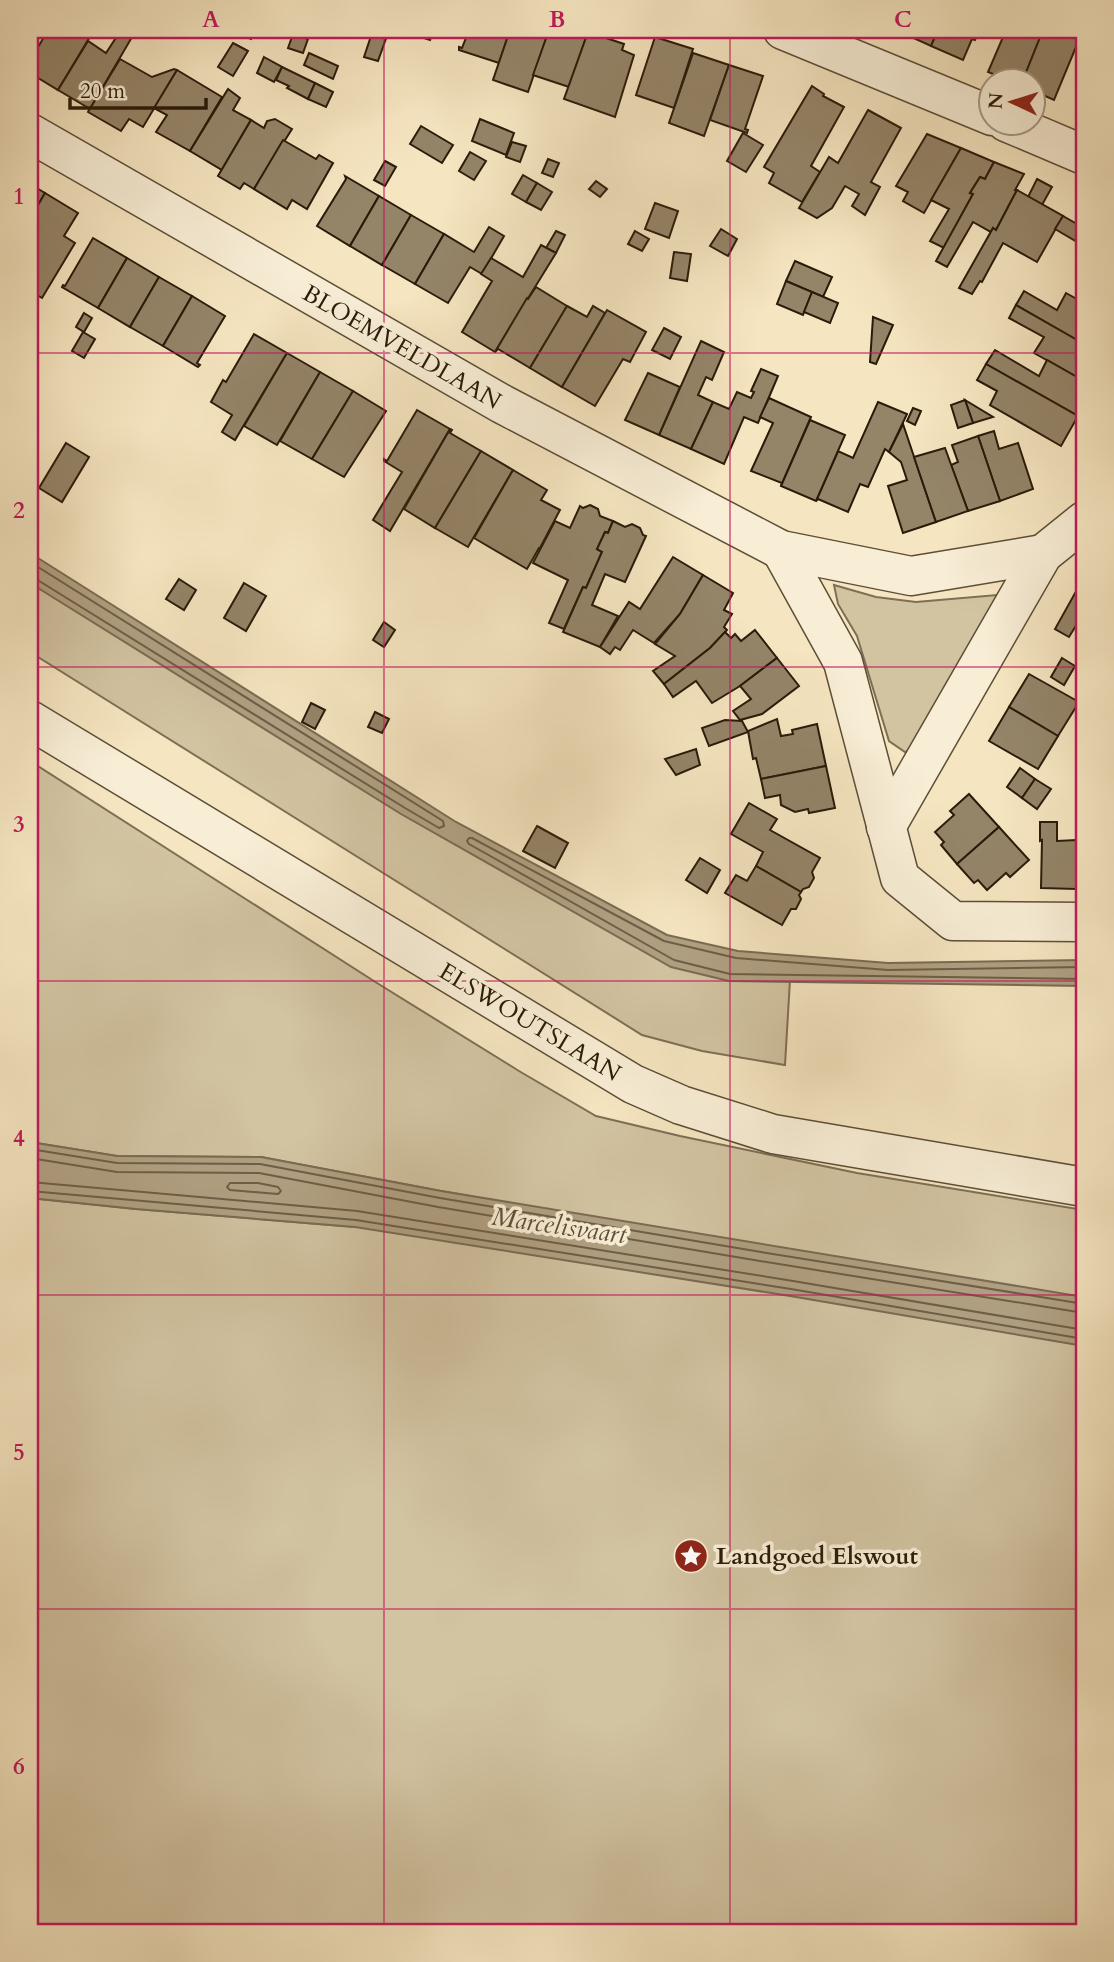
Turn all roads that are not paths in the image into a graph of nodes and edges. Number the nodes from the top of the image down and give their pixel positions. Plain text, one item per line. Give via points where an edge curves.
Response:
1 (783, 30) edge
2 (978, 111) edge
3 (30, 133) edge
4 (1039, 136) edge
5 (1084, 155) edge
6 (1084, 521) edge
7 (781, 550) junction
8 (1043, 554) junction
9 (30, 720) edge
10 (886, 827) junction
11 (1084, 922) edge
12 (1084, 1187) edge

1 - 2 street
3 - 7 street, BLOEMVELDLAAN via 502,404
4 - 5 street
6 - 8 street
7 - 8 street, BLOEMVELDLAAN via 911,576
7 - 10 street via 844,662
8 - 10 street
9 - 12 street, ELSWOUTSLAAN via 633,1084 681,1105 772,1134
10 - 11 street via 900,878 953,921

